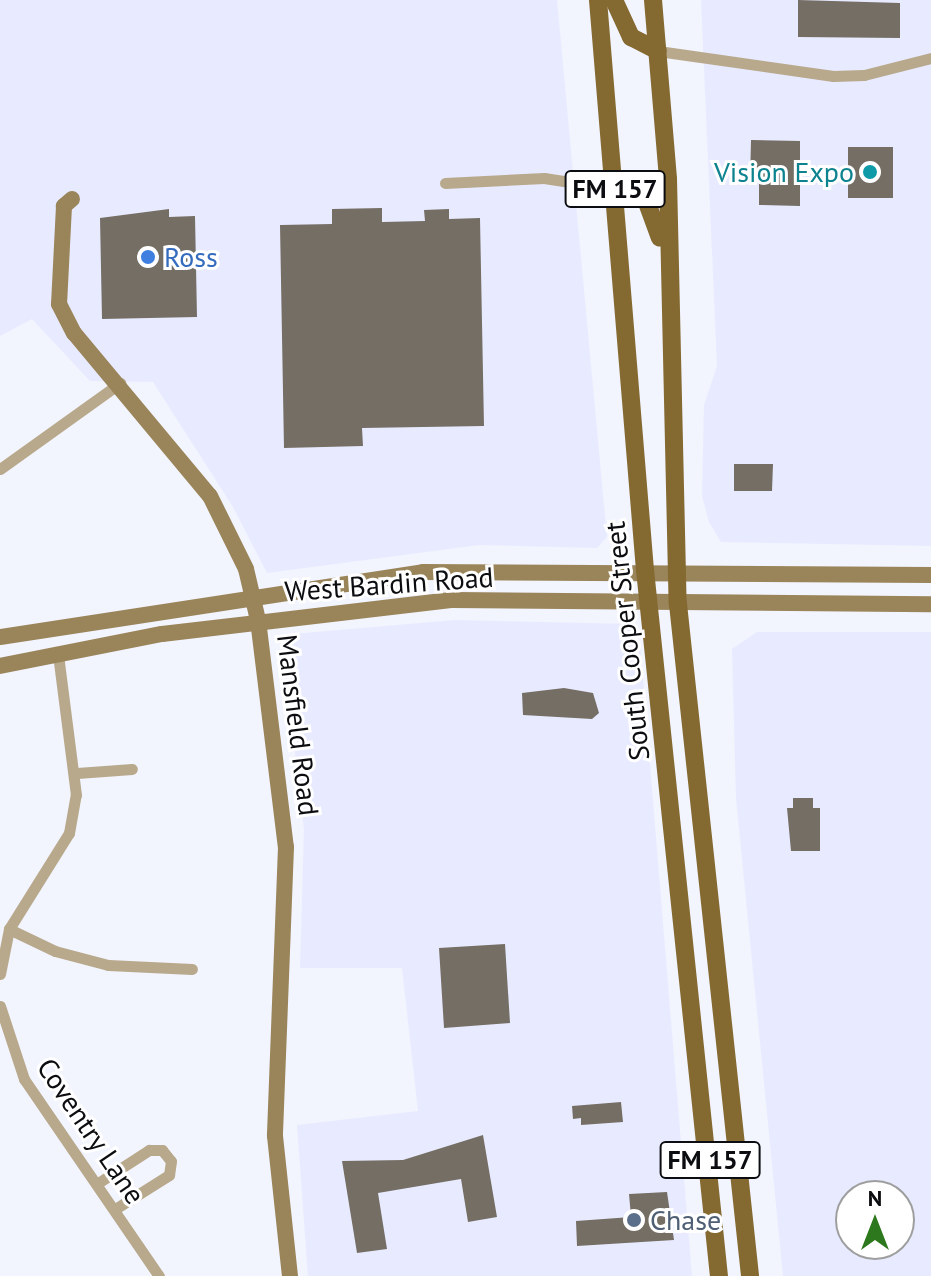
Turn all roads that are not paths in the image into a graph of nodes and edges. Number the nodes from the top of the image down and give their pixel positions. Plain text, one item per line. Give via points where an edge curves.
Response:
1 (598, 0) edge
2 (614, 0) edge
3 (653, 0) edge
4 (658, 51) junction
5 (931, 58) edge
6 (445, 183) dead end
7 (615, 189) junction
8 (72, 199) dead end
9 (671, 308) junction
10 (120, 383) junction
11 (0, 469) edge
12 (645, 570) junction
13 (676, 571) junction
14 (931, 575) edge
15 (253, 596) junction
16 (649, 604) junction
17 (678, 604) junction
18 (931, 604) edge
19 (258, 620) junction
20 (0, 637) edge
21 (58, 655) junction
22 (0, 666) edge
23 (132, 769) dead end
24 (77, 773) junction
25 (9, 929) junction
26 (192, 969) dead end
27 (0, 974) edge
28 (0, 1006) edge
29 (98, 1183) junction
30 (115, 1209) junction
31 (159, 1276) edge
32 (290, 1276) edge
33 (719, 1276) edge
34 (750, 1276) edge

1 - 7 main road, South Cooper Street / FM 157
2 - 4 main road via 631,37
3 - 4 main road, South Cooper Street / FM 157
4 - 5 street via 833,76
4 - 9 main road, South Cooper Street / FM 157
6 - 7 street via 544,178
7 - 9 main road via 646,200 657,219
7 - 12 main road, South Cooper Street / FM 157
8 - 10 main road, Mansfield Road via 64,206 59,304 74,333
9 - 13 main road, South Cooper Street / FM 157
10 - 11 street
10 - 15 main road, Mansfield Road via 210,496 230,530
12 - 13 main road, West Bardin Road
12 - 15 main road, West Bardin Road via 423,572
12 - 16 main road, South Cooper Street / FM 157
13 - 14 main road, West Bardin Road
13 - 17 main road, South Cooper Street / FM 157
15 - 19 main road, Mansfield Road
15 - 20 main road, West Bardin Road
16 - 17 main road, West Bardin Road
16 - 19 main road, West Bardin Road via 453,600
16 - 33 main road, South Cooper Street / FM 157
17 - 18 main road, West Bardin Road
17 - 34 main road, South Cooper Street / FM 157
19 - 21 main road, West Bardin Road
19 - 32 main road, Mansfield Road via 286,847 275,1136
21 - 22 main road, West Bardin Road
21 - 24 street
23 - 24 street
24 - 25 street via 69,833
25 - 26 street via 55,951 108,965
25 - 27 street
28 - 29 street, Coventry Lane via 24,1079
29 - 30 street, Coventry Lane
29 - 30 street via 149,1150 162,1150 171,1161 169,1175
30 - 31 street, Coventry Lane

